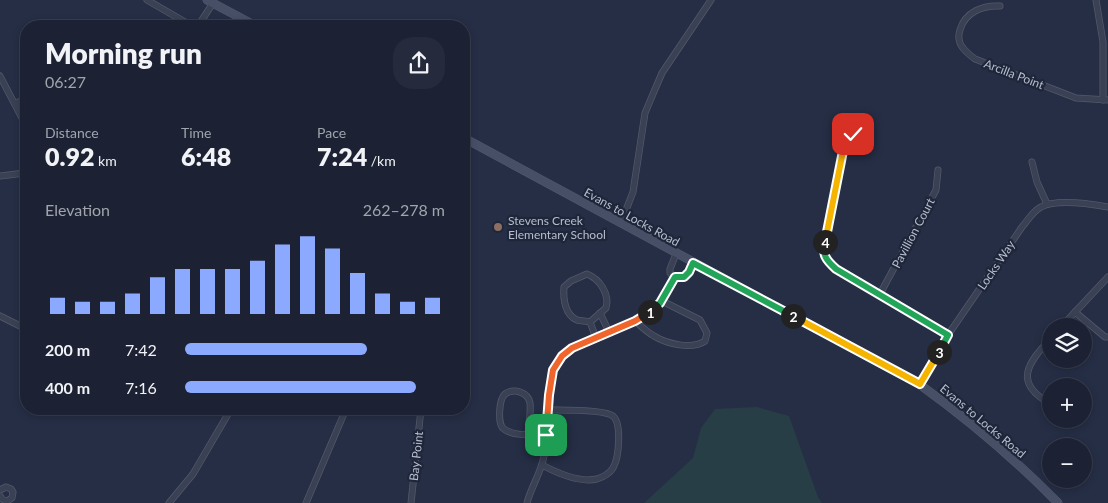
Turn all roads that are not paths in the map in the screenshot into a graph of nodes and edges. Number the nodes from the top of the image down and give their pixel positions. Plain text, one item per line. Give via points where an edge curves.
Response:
1 (147, 0) edge
2 (711, 0) edge
3 (1096, 0) edge
4 (210, 2) edge
5 (1000, 6) dead end
6 (182, 20) edge
7 (201, 20) edge
8 (244, 20) edge
9 (0, 76) edge
10 (1106, 100) edge
11 (20, 101) edge
12 (14, 104) junction
13 (20, 112) edge
14 (853, 134) dead end
15 (470, 141) edge
16 (1032, 162) dead end
17 (938, 170) dead end
18 (20, 174) edge
19 (0, 176) edge
20 (1046, 204) junction
21 (1108, 207) edge
22 (621, 223) junction
23 (676, 254) junction
24 (693, 263) junction
25 (675, 277) junction
26 (1108, 277) edge
27 (880, 294) junction
28 (662, 301) junction
29 (1075, 312) junction
30 (600, 314) junction
31 (0, 316) edge
32 (1069, 318) edge
33 (635, 321) junction
34 (590, 322) junction
35 (20, 326) edge
36 (609, 332) junction
37 (948, 335) junction
38 (1108, 337) edge
39 (596, 338) junction
40 (1042, 348) edge
41 (920, 384) junction
42 (1042, 398) edge
43 (548, 410) junction
44 (227, 415) edge
45 (343, 415) edge
46 (420, 415) edge
47 (528, 434) junction
48 (546, 435) junction
49 (542, 465) junction
50 (0, 490) edge
51 (0, 496) edge
52 (169, 503) edge
53 (306, 503) edge
54 (411, 503) edge
55 (527, 503) edge
56 (1058, 503) edge

1 - 6 street
2 - 22 street via 662,73 650,100 645,113 633,192
3 - 10 street via 1103,42
4 - 7 street
4 - 8 street
5 - 10 street, Arcilla Point via 971,12 962,22 958,36 962,48 975,59 1076,98
9 - 12 street
11 - 12 street
12 - 13 street
14 - 27 street via 844,146 823,250 827,261 836,269
15 - 22 street, Evans to Locks Road
16 - 20 street
17 - 27 street, Pavillion Court via 936,190
18 - 19 street
20 - 21 street
20 - 37 street, Locks Way via 1022,227
22 - 23 street, Evans to Locks Road
23 - 24 street, Evans to Locks Road
23 - 25 street via 670,268
24 - 25 street via 684,277
24 - 41 street, Evans to Locks Road
25 - 28 street
26 - 29 street
27 - 37 street
28 - 33 street
28 - 33 street via 700,320 708,333 705,341 689,346 668,342
29 - 32 street
29 - 38 street
30 - 34 street
30 - 34 street via 606,308 607,299 593,277 588,274 564,287 566,306 571,316
30 - 36 street
31 - 35 street
33 - 36 street
34 - 39 street
36 - 39 street
37 - 41 street, Locks Way
39 - 43 street via 562,356 553,370
40 - 42 street via 1029,366 1028,376 1035,394
41 - 56 street, Evans to Locks Road via 981,432
43 - 48 street
43 - 49 street via 612,415 619,429 619,440 615,465 598,479 558,473
44 - 52 street via 193,474
45 - 53 street
46 - 54 street, Bay Point
47 - 47 street via 509,433 502,428 499,422 502,398 506,394 522,392 527,396 530,403
47 - 48 street
48 - 49 street
49 - 55 street
50 - 51 street via 6,487 13,492 7,501

